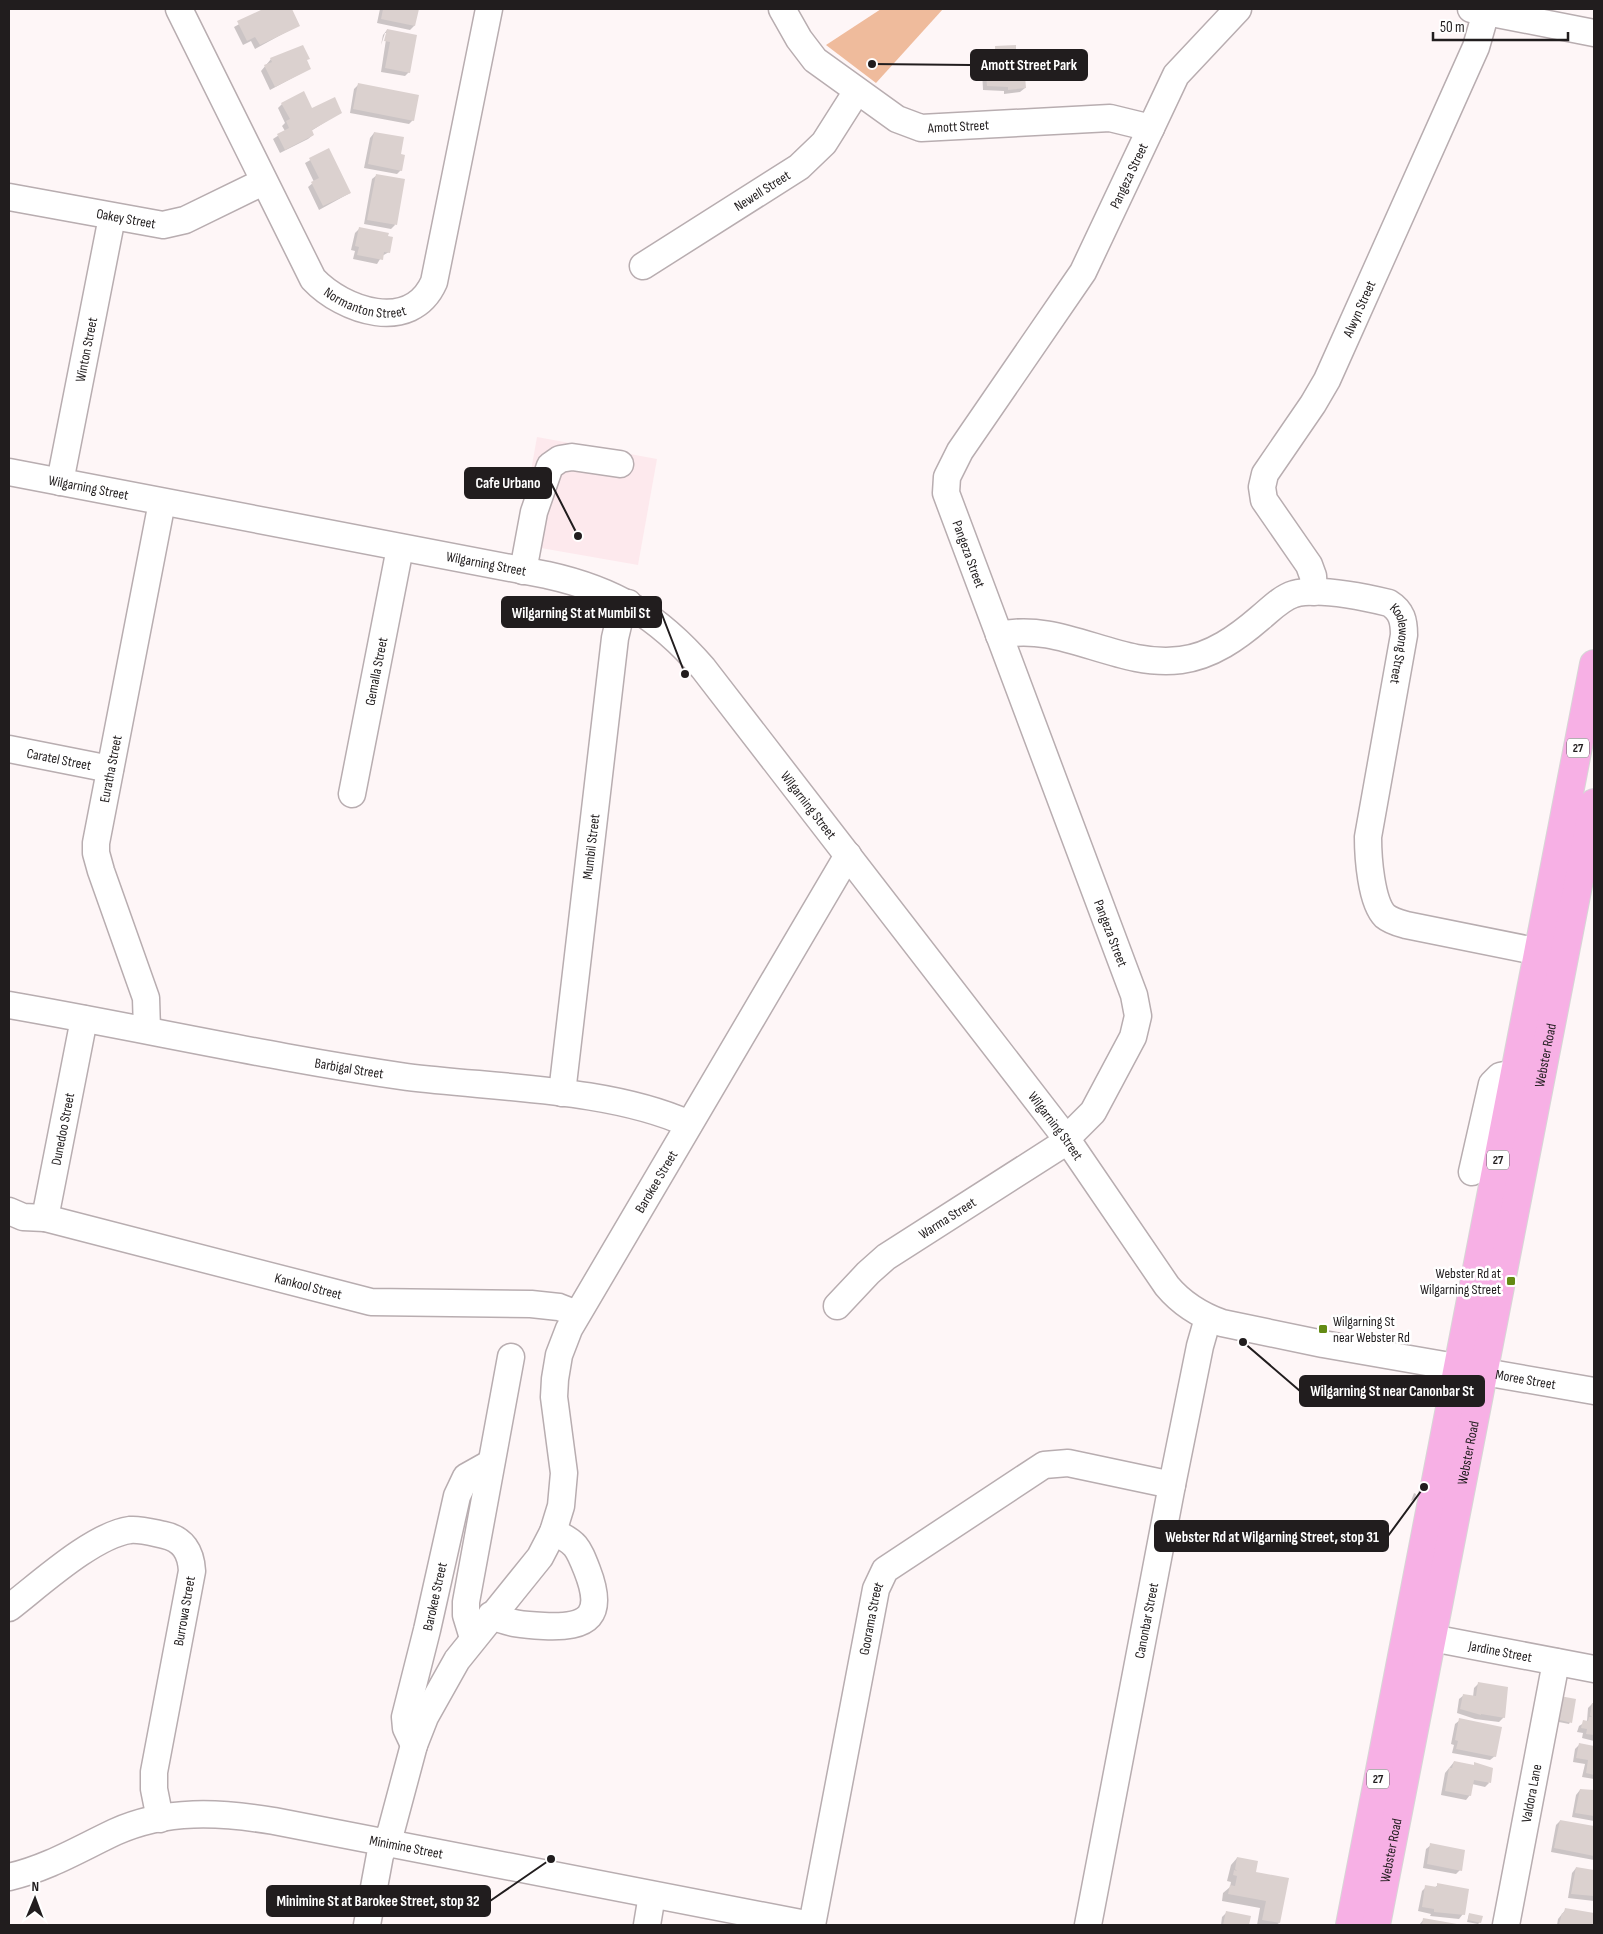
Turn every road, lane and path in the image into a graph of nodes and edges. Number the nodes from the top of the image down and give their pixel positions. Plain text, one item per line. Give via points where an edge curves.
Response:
1 (179, 9) edge
2 (488, 9) edge
3 (782, 9) edge
4 (1238, 9) edge
5 (1479, 10) edge
6 (1594, 33) edge
7 (858, 91) junction
8 (1151, 128) junction
9 (263, 182) junction
10 (9, 197) edge
11 (112, 217) junction
12 (643, 266) dead end
13 (620, 464) dead end
14 (9, 472) edge
15 (60, 482) junction
16 (162, 502) junction
17 (400, 548) junction
18 (523, 571) junction
19 (1314, 592) junction
20 (628, 603) junction
21 (998, 635) junction
22 (1594, 664) edge
23 (1591, 695) edge
24 (9, 749) edge
25 (110, 769) junction
26 (352, 794) dead end
27 (1594, 803) edge
28 (848, 855) junction
29 (1537, 952) junction
30 (1564, 957) junction
31 (9, 1005) edge
32 (84, 1019) junction
33 (146, 1030) junction
34 (1515, 1073) junction
35 (562, 1093) junction
36 (689, 1124) junction
37 (1066, 1138) junction
38 (1472, 1172) dead end
39 (21, 1218) edge
40 (837, 1306) dead end
41 (578, 1314) junction
42 (1208, 1318) junction
43 (511, 1357) dead end
44 (1458, 1367) junction
45 (1484, 1372) junction
46 (1594, 1391) edge
47 (491, 1463) junction
48 (1172, 1484) junction
49 (553, 1532) junction
50 (9, 1608) edge
51 (491, 1615) junction
52 (1419, 1636) junction
53 (472, 1638) junction
54 (1556, 1662) junction
55 (1594, 1670) edge
56 (414, 1745) junction
57 (160, 1819) junction
58 (386, 1843) junction
59 (9, 1877) edge
60 (652, 1895) junction
61 (367, 1925) edge
62 (647, 1925) edge
63 (812, 1925) edge
64 (1088, 1925) edge
65 (1350, 1925) edge
66 (1376, 1925) edge
67 (1506, 1925) edge

1 - 9 street, Normanton Street
2 - 9 street, Normanton Street via 434,282 424,300 404,311 382,312 348,305 326,293 305,267
3 - 7 street, Amott Street via 808,53
4 - 8 street, Pangeza Street via 1176,75
5 - 6 street
5 - 19 street, Alwyn Street via 1476,47 1327,380 1264,474 1264,500 1309,565
7 - 8 street, Amott Street via 904,123 922,128 1110,118
7 - 12 street, Newell Street via 824,143 799,167
8 - 21 street, Pangeza Street via 1083,272 960,451 946,477 946,493
9 - 11 street, Oakey Street via 174,224 150,225
10 - 11 street, Oakey Street
11 - 15 street, Winton Street
13 - 18 street via 572,457 560,459 550,466 534,512
14 - 15 street, Wilgarning Street
15 - 16 street, Wilgarning Street
16 - 17 street, Wilgarning Street
16 - 25 street, Euratha Street
17 - 18 street, Wilgarning Street
17 - 26 street, Gemalla Street
18 - 20 street, Wilgarning Street via 590,586
19 - 21 street, Koolewong Street via 1290,595 1231,641 1183,660 1137,657 1044,632
19 - 29 street, Koolewong Street via 1389,603 1400,611 1402,618 1403,644 1368,837 1368,860 1381,910 1390,920 1406,925
20 - 28 street, Wilgarning Street via 656,621 692,656
20 - 35 street, Mumbil Street via 615,638
21 - 37 street, Pangeza Street via 1138,1010 1133,1037 1099,1103
22 - 23 main road, Webster Road / 27
23 - 29 main road, Webster Road / 27
24 - 25 street, Caratel Street
25 - 33 street, Euratha Street via 96,853 146,998
27 - 30 main road, Webster Road / 27
28 - 36 street, Barokee Street
28 - 37 street, Wilgarning Street
29 - 30 street, Koolewong Street
29 - 34 main road, Webster Road / 27
30 - 45 main road, Webster Road / 27
31 - 32 street, Barbigal Street
32 - 33 street, Barbigal Street
32 - 39 street, Dunedoo Street
33 - 35 street, Barbigal Street via 406,1076
34 - 38 street, Webster Road via 1500,1076 1492,1084
34 - 44 main road, Webster Road / 27
35 - 36 street, Barbigal Street via 661,1112
36 - 41 street, Barokee Street
37 - 40 street, Warma Street via 1058,1147 886,1257
37 - 42 street, Wilgarning Street via 1167,1286 1185,1305
39 - 41 street, Kankool Street via 371,1302 531,1304 559,1307
41 - 49 street, Barokee Street via 564,1342 555,1379 554,1396 564,1473 561,1506
42 - 44 street, Wilgarning Street via 1323,1344
42 - 48 street, Canonbar Street
43 - 47 street
44 - 45 street, Moree Street
44 - 52 main road, Webster Road / 27
45 - 46 street, Moree Street
45 - 52 main road, Webster Road / 27
47 - 53 street via 466,1602
47 - 56 street, Barokee Street via 466,1477 457,1496 405,1717
48 - 63 street, Goorama Street via 1068,1463 1044,1465 885,1570 876,1589
48 - 64 street, Canonbar Street
49 - 51 street, Barokee Street via 540,1557
49 - 51 street via 574,1542 581,1553 594,1590 595,1604 590,1615 580,1624 566,1627 513,1624
50 - 57 street, Burrowa Street via 92,1546 117,1533 138,1530 178,1540 185,1546 190,1554 192,1570 153,1781
51 - 53 street, Barokee Street
52 - 54 street, Jardine Street
52 - 65 main road, Webster Road / 27
52 - 66 main road, Webster Road / 27
53 - 56 street, Barokee Street via 438,1692
54 - 55 street, Jardine Street
54 - 67 street, Valdora Lane
56 - 58 street, Barokee Street
57 - 58 street, Minimine Street via 231,1814
57 - 59 street, Minimine Street via 117,1831 50,1865
58 - 60 street, Minimine Street
58 - 61 street, Barokee Street via 380,1855
60 - 62 street
60 - 63 street, Minimine Street

